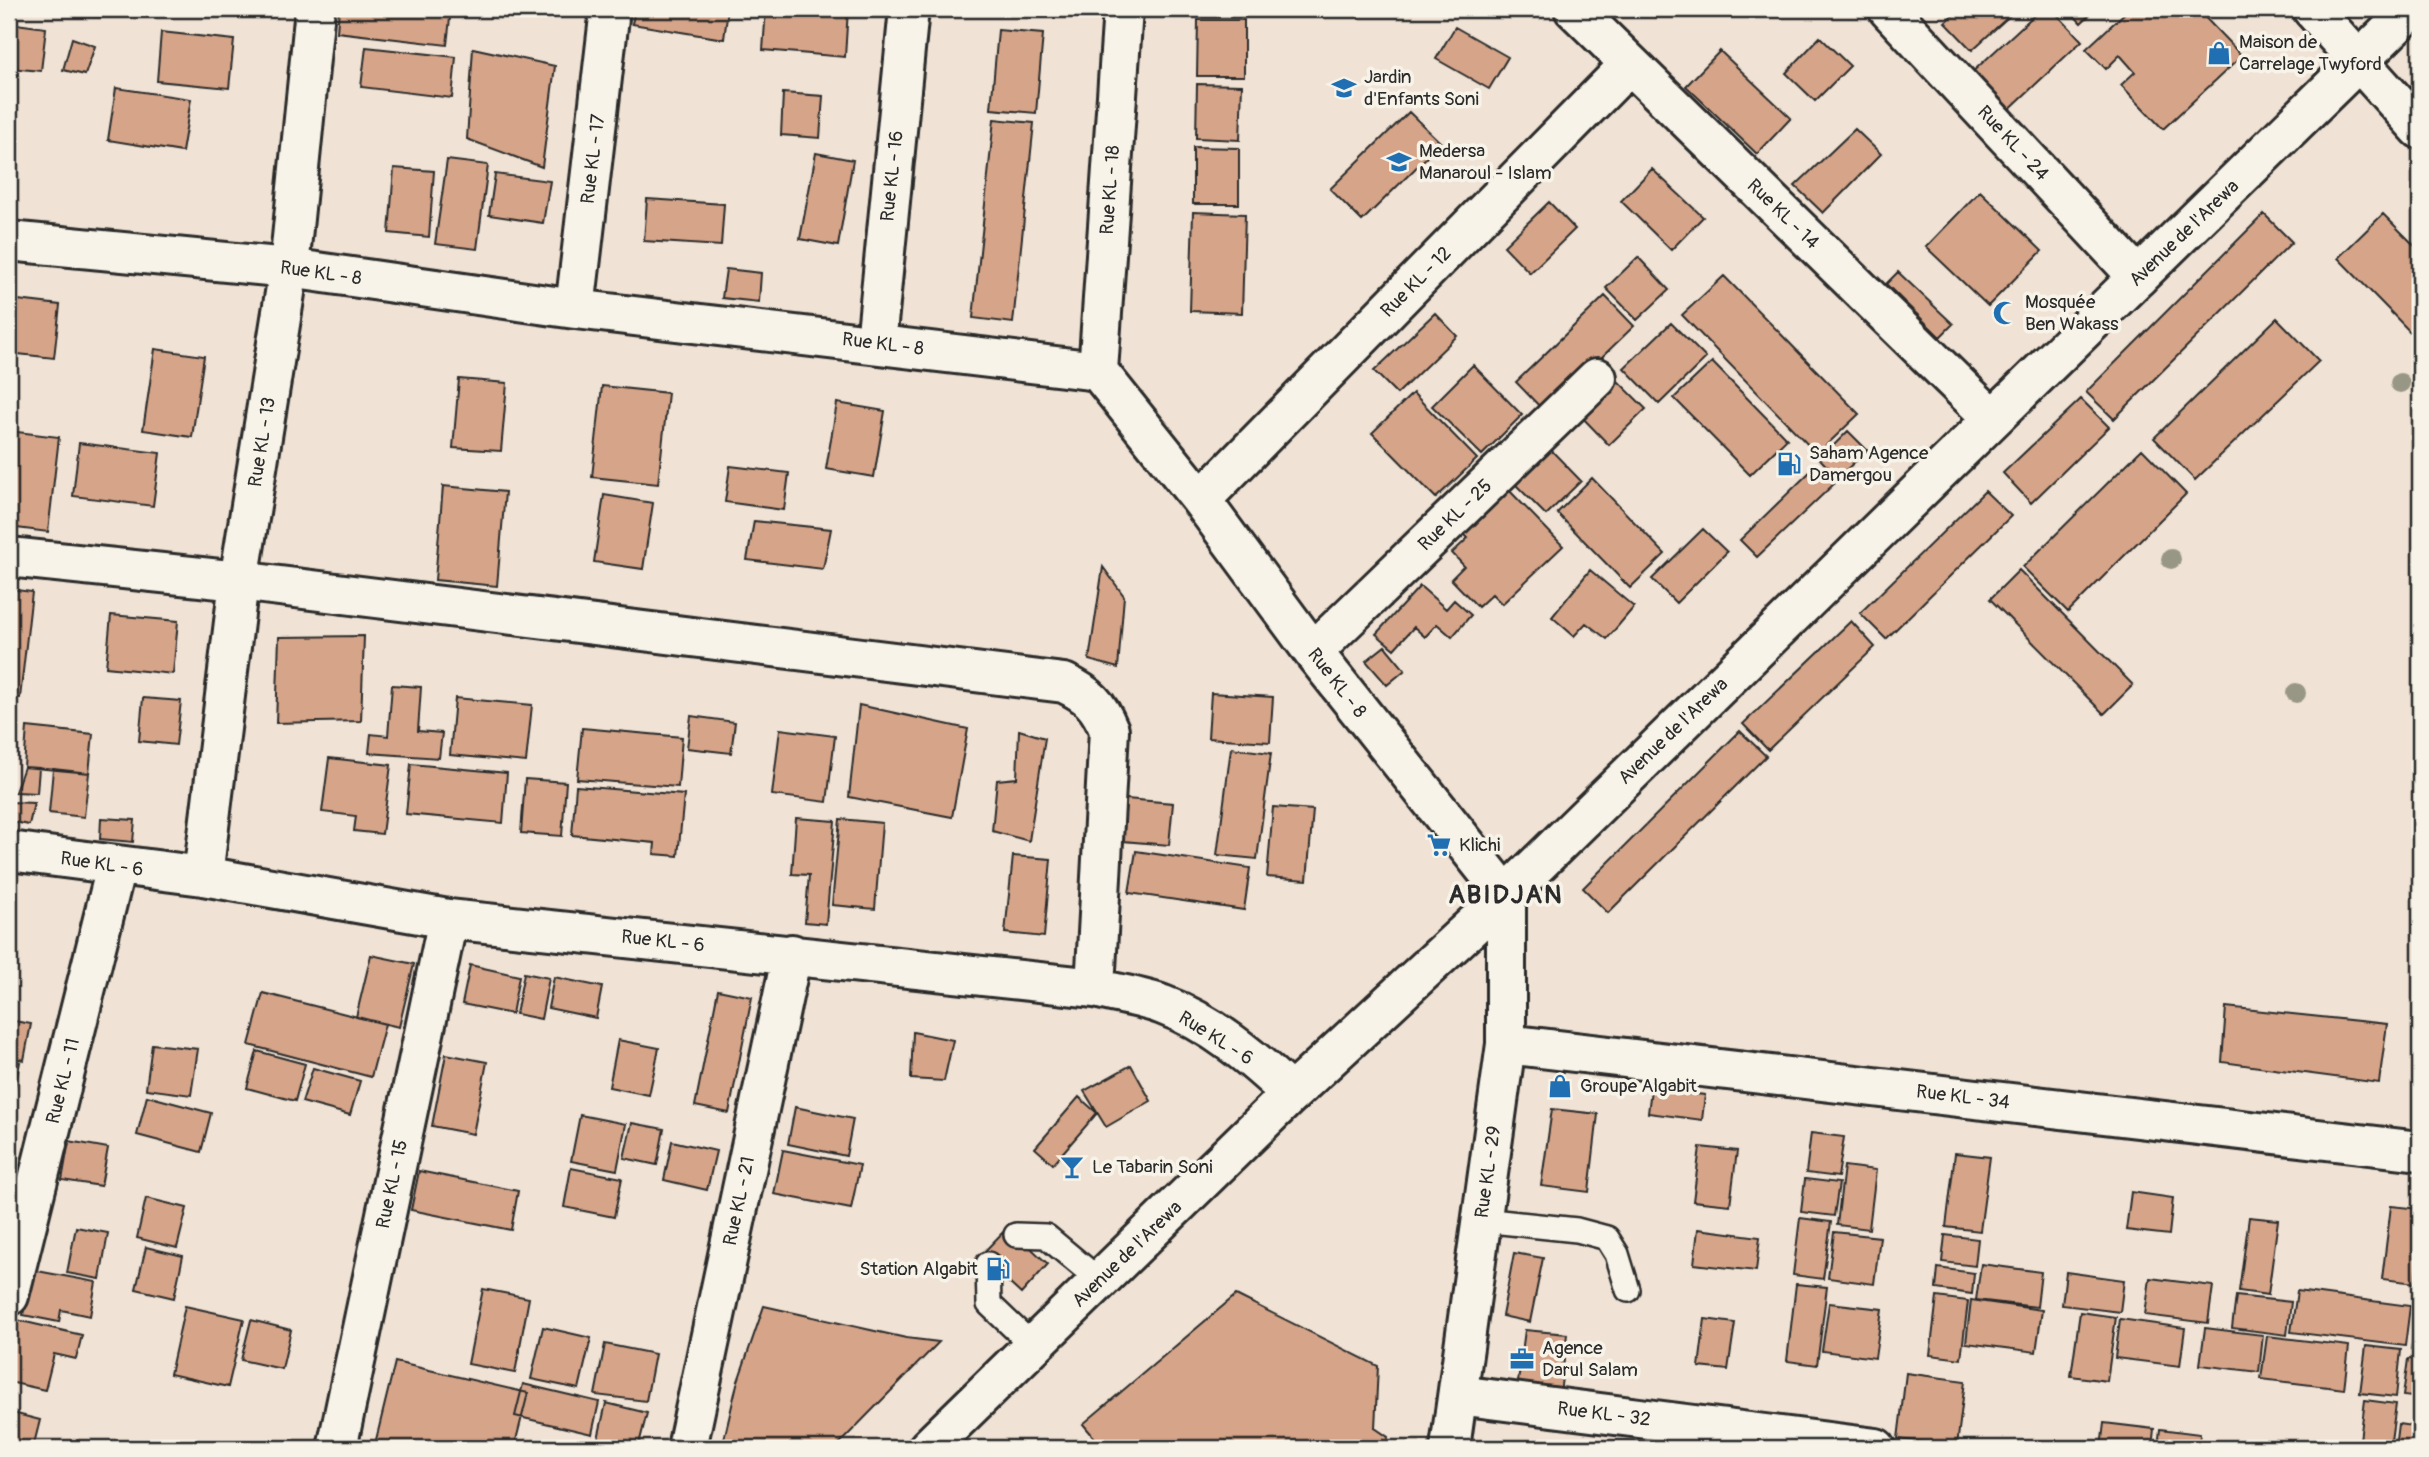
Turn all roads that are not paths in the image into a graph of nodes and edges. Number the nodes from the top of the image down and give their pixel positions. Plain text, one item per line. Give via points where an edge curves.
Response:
1 (315, 9) edge
2 (610, 9) edge
3 (909, 9) edge
4 (1123, 9) edge
5 (1574, 9) edge
6 (1888, 9) edge
7 (2312, 9) edge
8 (2412, 9) edge
9 (2361, 61) junction
10 (1630, 64) junction
11 (2420, 129) edge
12 (9, 241) edge
13 (289, 268) junction
14 (2138, 277) junction
15 (575, 309) junction
16 (876, 343) junction
17 (1098, 372) junction
18 (1597, 378) dead end
19 (1992, 418) junction
20 (1201, 500) junction
21 (9, 557) edge
22 (239, 581) junction
23 (1313, 652) junction
24 (9, 850) edge
25 (117, 867) junction
26 (203, 876) junction
27 (1506, 895) junction
28 (448, 919) junction
29 (792, 954) junction
30 (1095, 988) junction
31 (1506, 1044) junction
32 (1291, 1094) junction
33 (2420, 1151) edge
34 (1482, 1220) junction
35 (1016, 1235) dead end
36 (988, 1264) dead end
37 (1100, 1281) junction
38 (1628, 1290) dead end
39 (9, 1296) edge
40 (1033, 1346) junction
41 (1458, 1395) junction
42 (337, 1448) edge
43 (687, 1448) edge
44 (928, 1448) edge
45 (1450, 1448) edge
46 (1876, 1448) edge

1 - 13 street, Rue KL - 13
2 - 15 street, Rue KL - 17
3 - 16 street, Rue KL - 16
4 - 17 street, Rue KL - 18
5 - 10 street, Rue KL - 14
6 - 14 street, Rue KL - 24
7 - 9 street
8 - 9 street, Avenue de l'Arewa
9 - 11 street
9 - 14 street, Avenue de l'Arewa
10 - 19 street, Rue KL - 14
10 - 20 street, Rue KL - 12
12 - 13 street, Rue KL - 8
13 - 15 street, Rue KL - 8
13 - 22 street, Rue KL - 13
14 - 19 street, Avenue de l'Arewa
15 - 16 street, Rue KL - 8
16 - 17 street, Rue KL - 8
17 - 20 street, Rue KL - 8
18 - 23 street, Rue KL - 25
19 - 27 street, Avenue de l'Arewa
20 - 23 street, Rue KL - 8
21 - 22 street
22 - 26 street, Rue KL - 13
22 - 30 street via 1064,683 1083,692 1100,707 1109,730
23 - 27 street, Rue KL - 8
24 - 25 street, Rue KL - 6
25 - 26 street, Rue KL - 6
25 - 39 street, Rue KL - 11
26 - 28 street, Rue KL - 6
27 - 31 street, Rue KL - 29
27 - 32 street, Avenue de l'Arewa
28 - 29 street, Rue KL - 6
28 - 42 street, Rue KL - 15
29 - 30 street, Rue KL - 6
29 - 43 street, Rue KL - 21
30 - 32 street, Rue KL - 6 via 1163,1005 1216,1033 1254,1059
31 - 33 street, Rue KL - 34
31 - 34 street, Rue KL - 29
32 - 37 street, Avenue de l'Arewa
34 - 38 lane via 1577,1230 1607,1238
34 - 41 street, Rue KL - 29
35 - 37 lane via 1046,1236
36 - 40 lane via 989,1304
37 - 40 street, Avenue de l'Arewa
40 - 44 street, Avenue de l'Arewa
41 - 45 street, Rue KL - 29
41 - 46 street, Rue KL - 32

